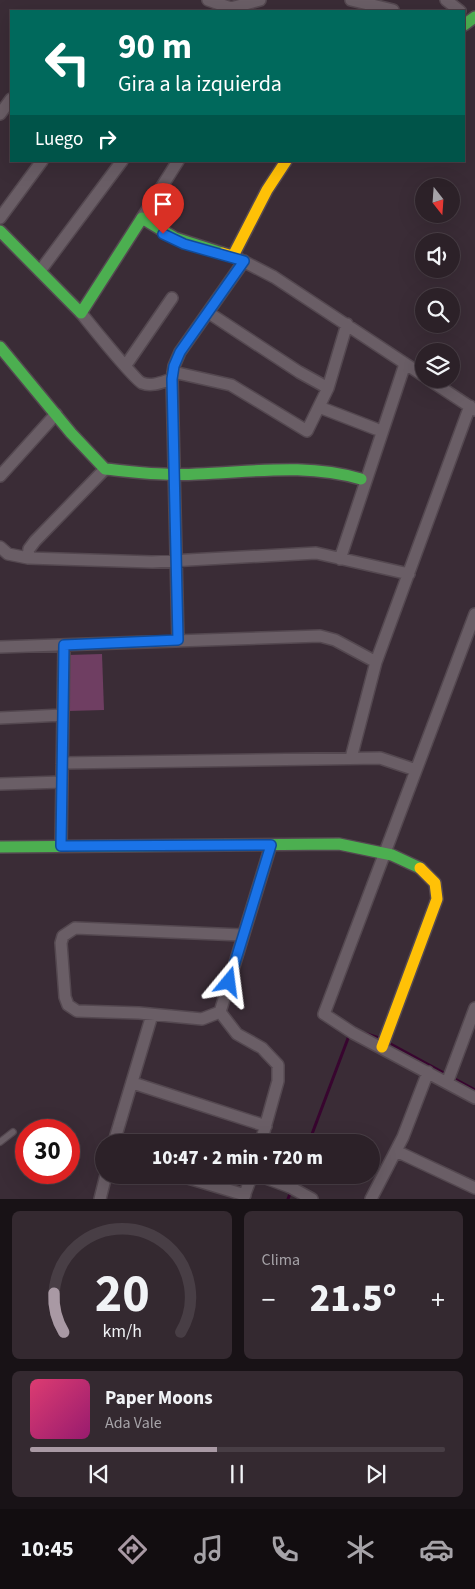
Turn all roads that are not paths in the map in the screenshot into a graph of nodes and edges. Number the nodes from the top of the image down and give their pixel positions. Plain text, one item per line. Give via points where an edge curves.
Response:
1 (208, 0) edge
2 (260, 0) edge
3 (446, 0) edge
4 (357, 1) edge
5 (394, 7) edge
6 (220, 9) edge
7 (459, 10) edge
8 (10, 100) edge
9 (0, 114) edge
10 (41, 162) edge
11 (121, 162) edge
12 (177, 162) edge
13 (285, 162) edge
14 (0, 218) edge
15 (142, 218) junction
16 (1, 234) edge
17 (233, 256) junction
18 (244, 261) junction
19 (40, 271) junction
20 (172, 298) dead end
21 (81, 313) junction
22 (209, 313) junction
23 (347, 324) junction
24 (0, 348) edge
25 (405, 364) junction
26 (126, 365) junction
27 (415, 370) edge
28 (172, 376) junction
29 (328, 388) junction
30 (442, 388) edge
31 (319, 407) junction
32 (473, 408) edge
33 (56, 414) junction
34 (376, 429) dead end
35 (104, 469) junction
36 (176, 475) junction
37 (0, 476) edge
38 (361, 479) dead end
39 (0, 547) edge
40 (28, 558) junction
41 (340, 559) junction
42 (176, 560) junction
43 (409, 574) junction
44 (475, 614) edge
45 (178, 640) junction
46 (64, 645) junction
47 (0, 647) edge
48 (376, 662) junction
49 (63, 715) junction
50 (0, 718) edge
51 (351, 758) junction
52 (62, 763) junction
53 (416, 770) junction
54 (62, 782) junction
55 (0, 784) edge
56 (271, 845) junction
57 (61, 846) junction
58 (0, 847) edge
59 (385, 852) junction
60 (242, 935) junction
61 (475, 1008) edge
62 (220, 1012) junction
63 (152, 1015) junction
64 (472, 1023) edge
65 (382, 1047) junction
66 (428, 1072) junction
67 (133, 1082) junction
68 (447, 1083) junction
69 (475, 1098) edge
70 (266, 1126) junction
71 (13, 1132) dead end
72 (117, 1134) edge
73 (264, 1134) edge
74 (0, 1142) edge
75 (396, 1151) junction
76 (104, 1184) edge
77 (205, 1184) edge
78 (249, 1184) edge
79 (282, 1184) edge
80 (475, 1188) edge
81 (244, 1197) edge
82 (100, 1199) edge
83 (312, 1199) edge
84 (371, 1199) edge

1 - 6 street
2 - 6 street
3 - 7 street
4 - 5 street
8 - 9 street
10 - 14 street
11 - 19 street
12 - 15 street
13 - 17 street
15 - 17 street via 163,234 184,244
15 - 21 street
16 - 19 street
17 - 18 street
18 - 22 street
18 - 23 street
19 - 21 street
20 - 26 street
21 - 26 street
22 - 28 street via 180,352
22 - 29 street
23 - 25 street
23 - 29 street
24 - 33 street
25 - 27 street
25 - 41 street
26 - 28 street via 132,377 141,383 155,384
28 - 31 street via 231,386 307,431
28 - 36 street
29 - 31 street
30 - 32 street
31 - 34 street
32 - 43 street
33 - 35 street
33 - 37 street
35 - 36 street
35 - 40 street via 35,541 29,549
36 - 38 street via 314,468 343,472
36 - 42 street
39 - 40 street via 8,554
40 - 42 street
41 - 42 street via 316,553
41 - 43 street
42 - 45 street
43 - 48 street
44 - 53 street
45 - 46 street
45 - 48 street via 320,636 335,640
46 - 47 street
46 - 49 street
48 - 51 street
49 - 50 street
49 - 52 street
51 - 52 street
51 - 53 street via 380,758
52 - 54 street
53 - 59 street
54 - 55 street
54 - 57 street
56 - 57 street
56 - 59 street via 338,844
56 - 60 street
57 - 58 street
59 - 65 street via 428,872 436,884 437,899
59 - 65 street via 324,1014
60 - 62 street
60 - 63 street via 75,928 63,936 68,1005 88,1013
61 - 64 street
62 - 63 street via 202,1019
62 - 70 street via 237,1034 262,1048 278,1065 278,1081
63 - 67 street
64 - 68 street
65 - 66 street
66 - 68 street
66 - 75 street
67 - 70 street
67 - 72 street
68 - 69 street
70 - 73 street
71 - 74 lane
75 - 80 street
75 - 84 street
76 - 82 street
77 - 81 street
78 - 81 street
79 - 83 street

